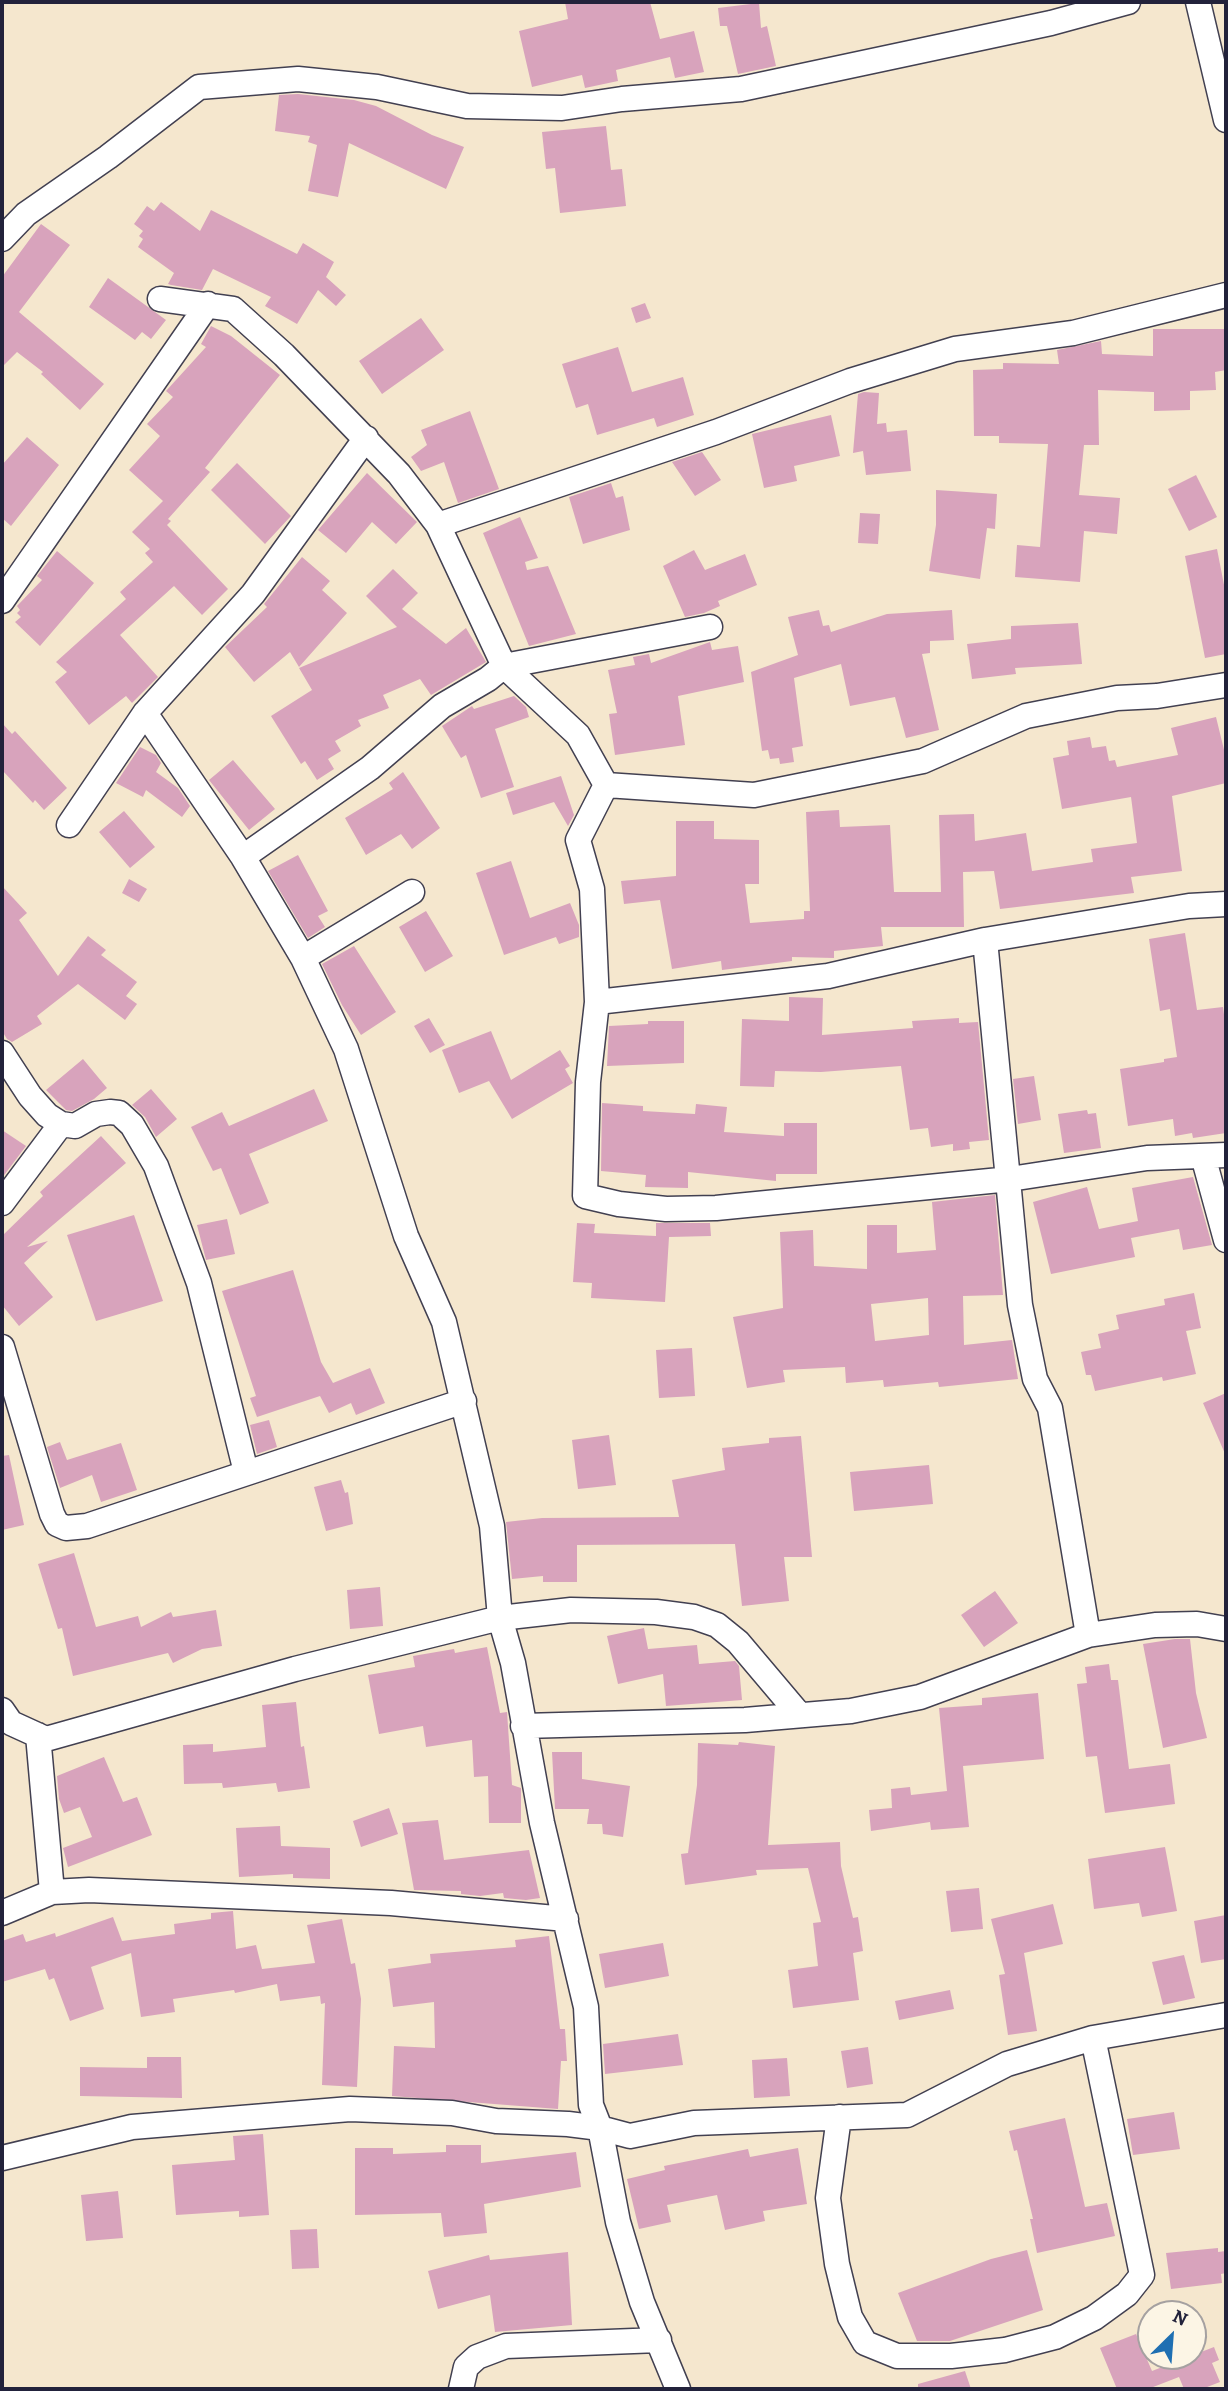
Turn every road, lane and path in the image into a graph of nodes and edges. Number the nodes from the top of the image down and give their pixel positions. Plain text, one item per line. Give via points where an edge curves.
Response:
1 (1128, 2) edge
2 (1198, 2) edge
3 (1226, 120) edge
4 (2, 239) edge
5 (1226, 295) edge
6 (160, 299) dead end
7 (208, 304) junction
8 (366, 438) junction
9 (438, 524) junction
10 (2, 601) edge
11 (710, 628) dead end
12 (504, 666) junction
13 (1226, 685) edge
14 (145, 713) junction
15 (606, 785) junction
16 (69, 825) dead end
17 (243, 858) junction
18 (412, 892) dead end
19 (1226, 904) edge
20 (985, 940) junction
21 (303, 958) junction
22 (597, 1002) junction
23 (2, 1053) edge
24 (61, 1124) junction
25 (1215, 1155) edge
26 (1010, 1179) junction
27 (2, 1203) edge
28 (1226, 1240) edge
29 (2, 1347) edge
30 (464, 1401) junction
31 (246, 1472) junction
32 (499, 1618) junction
33 (1226, 1629) edge
34 (1088, 1635) junction
35 (2, 1710) edge
36 (798, 1713) junction
37 (523, 1726) junction
38 (38, 1735) junction
39 (52, 1892) junction
40 (2, 1913) edge
41 (566, 1919) junction
42 (1226, 2015) edge
43 (1093, 2038) junction
44 (839, 2117) junction
45 (600, 2128) junction
46 (2, 2158) edge
47 (659, 2340) junction
48 (461, 2389) edge
49 (678, 2389) edge

1 - 4 street via 1051,23 741,89 562,108 467,106 377,87 298,79 199,87 26,214
2 - 3 street
5 - 9 street via 1073,333 955,349
6 - 7 street
7 - 8 street via 233,309
7 - 10 street
8 - 9 street
8 - 14 street via 253,594
9 - 12 street
11 - 12 street
12 - 15 street via 579,735
12 - 17 street via 442,706 370,768
13 - 15 street via 1117,698 1026,716 923,761 754,795
14 - 16 street
14 - 17 street
15 - 22 street via 578,840 592,889
17 - 21 street
18 - 21 street
19 - 20 street
20 - 22 street via 828,976
20 - 26 street
21 - 30 street via 346,1049 406,1236 444,1322
22 - 26 street via 585,1195 619,1204 716,1208
23 - 24 street via 30,1096
24 - 27 street
24 - 31 street via 75,1126 96,1114 119,1113 132,1125 156,1166 199,1283
25 - 26 street via 1147,1158
25 - 28 street
26 - 34 street via 1020,1305 1035,1379 1050,1408
29 - 31 street via 57,1524 87,1526
30 - 31 street
30 - 32 street via 492,1526
32 - 36 street via 571,1610 694,1617 717,1625 738,1642
32 - 37 street via 513,1663
32 - 38 street via 47,1739
33 - 34 street via 1155,1625
34 - 36 street via 920,1697 851,1711
35 - 38 street via 11,1723
36 - 37 street via 745,1720
37 - 41 street
38 - 39 street
39 - 40 street
39 - 41 street via 391,1903
41 - 45 street via 586,2007 591,2105
42 - 43 street
43 - 44 street via 1007,2064 907,2115
43 - 44 street via 1142,2275 1127,2294 1094,2318 1055,2337 1005,2350 951,2356 897,2356 865,2343 850,2317 828,2198
44 - 45 street via 694,2123 630,2136
45 - 46 street via 496,2121 452,2113 350,2109 132,2127
45 - 47 street via 618,2222 642,2302
47 - 48 street via 506,2346 477,2357 466,2367
47 - 49 street

